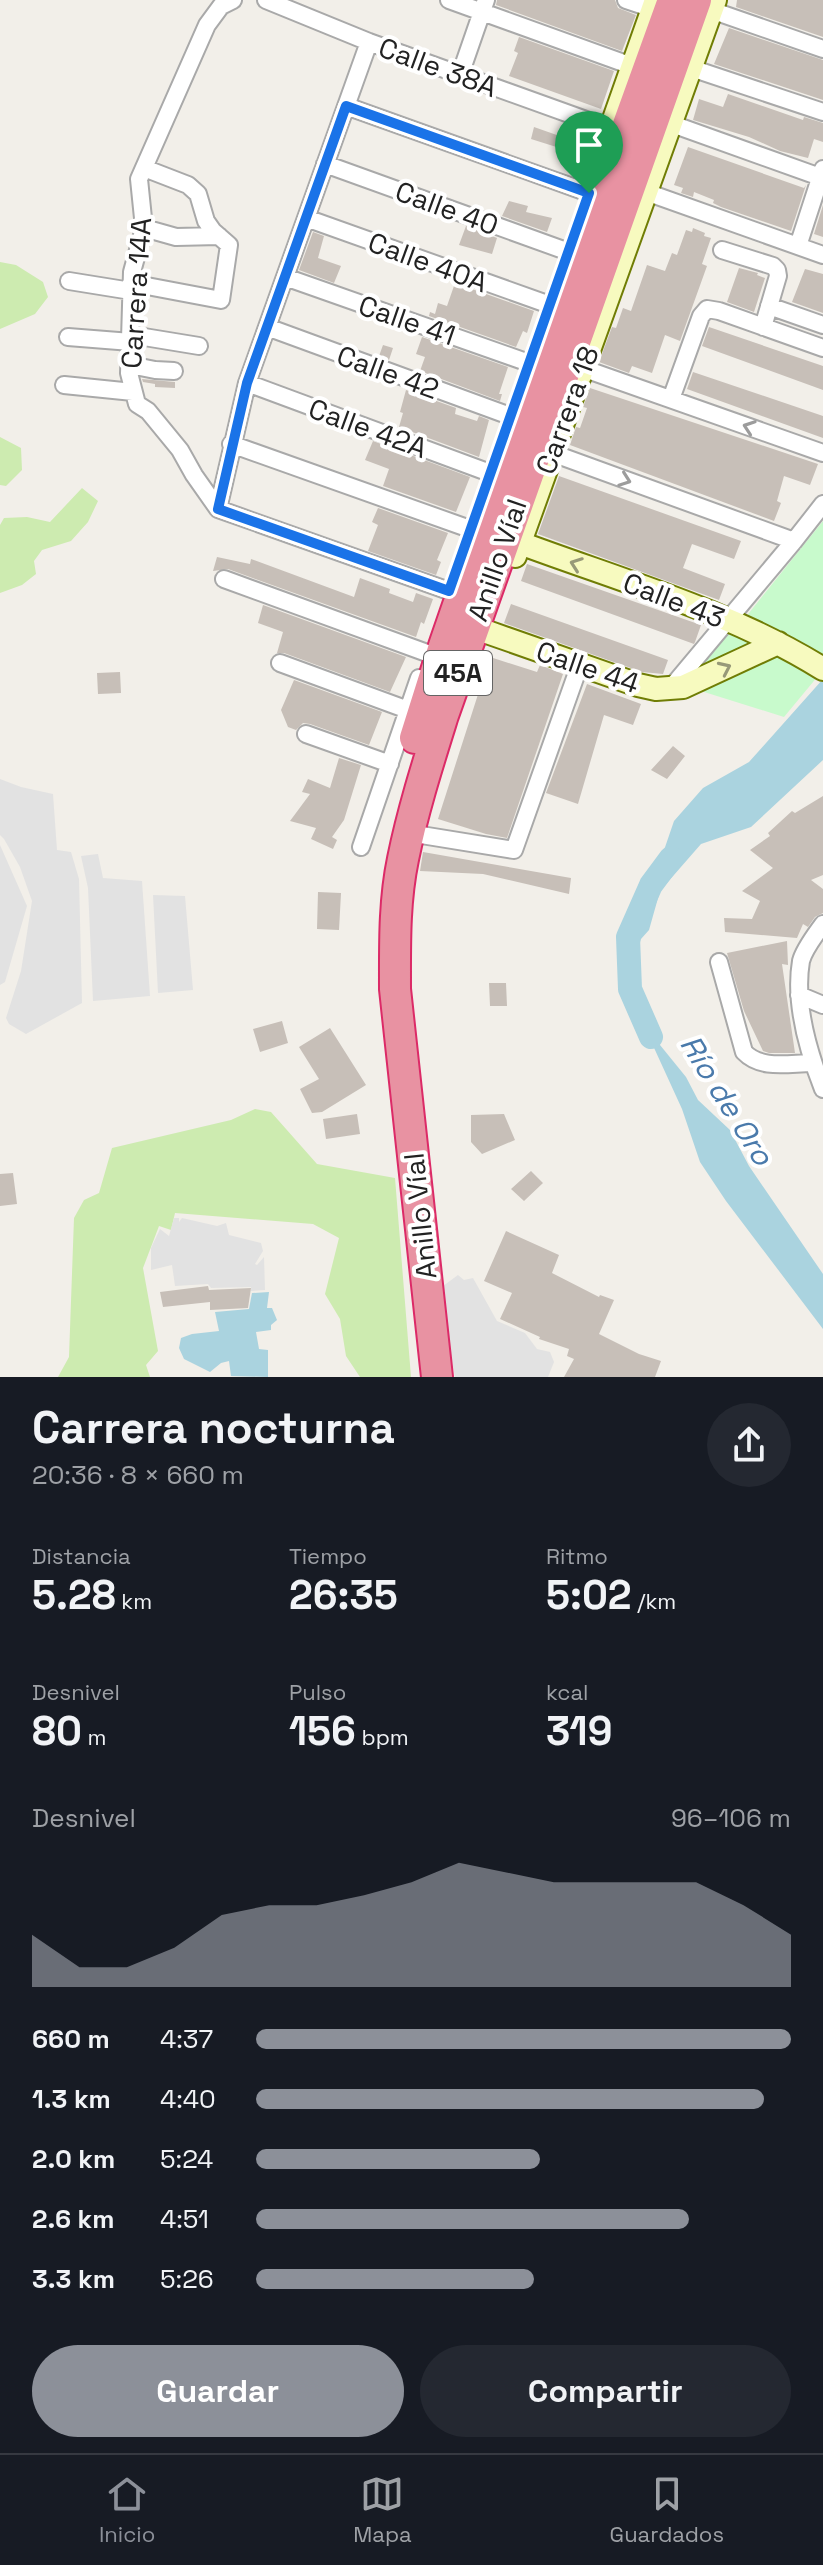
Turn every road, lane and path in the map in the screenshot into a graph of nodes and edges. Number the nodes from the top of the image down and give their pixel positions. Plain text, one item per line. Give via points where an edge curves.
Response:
1 (233, 0) edge
2 (266, 0) edge
3 (449, 0) edge
4 (626, 0) edge
5 (661, 3) edge
6 (708, 3) edge
7 (484, 6) edge
8 (369, 42) junction
9 (823, 49) edge
10 (632, 66) junction
11 (691, 68) junction
12 (460, 75) junction
13 (346, 106) junction
14 (823, 112) edge
15 (672, 124) junction
16 (611, 129) junction
17 (325, 164) junction
18 (144, 168) junction
19 (822, 174) edge
20 (646, 192) junction
21 (589, 193) junction
22 (306, 218) junction
23 (144, 228) junction
24 (219, 236) junction
25 (798, 246) junction
26 (722, 250) dead end
27 (569, 252) junction
28 (823, 255) edge
29 (285, 277) junction
30 (69, 281) dead end
31 (131, 287) junction
32 (550, 305) junction
33 (769, 306) junction
34 (823, 325) edge
35 (267, 327) junction
36 (763, 327) junction
37 (68, 337) dead end
38 (131, 339) junction
39 (199, 346) dead end
40 (823, 348) edge
41 (529, 363) junction
42 (130, 365) junction
43 (582, 368) junction
44 (174, 371) dead end
45 (247, 383) junction
46 (64, 385) dead end
47 (133, 392) junction
48 (671, 399) junction
49 (510, 416) junction
50 (231, 444) junction
51 (552, 453) junction
52 (823, 453) edge
53 (490, 473) junction
54 (823, 504) edge
55 (218, 509) junction
56 (470, 529) junction
57 (794, 541) junction
58 (520, 543) junction
59 (224, 579) dead end
60 (447, 596) junction
61 (728, 620) junction
62 (487, 632) junction
63 (778, 643) junction
64 (435, 650) junction
65 (280, 663) dead end
66 (580, 664) junction
67 (821, 668) edge
68 (670, 689) junction
69 (408, 710) junction
70 (306, 734) dead end
71 (390, 764) junction
72 (411, 825) junction
73 (361, 847) dead end
74 (823, 924) edge
75 (719, 962) dead end
76 (799, 995) junction
77 (823, 1005) edge
78 (812, 1063) junction
79 (823, 1089) edge
80 (420, 1377) edge
81 (437, 1377) edge

1 - 18 street, Carrera 14A via 207,25
2 - 8 street, Calle 38A
3 - 7 street
4 - 5 street
5 - 10 street
5 - 64 highway, Anillo Víal / 45A via 543,359
6 - 9 street
6 - 11 street, Carrera 18
6 - 72 highway, Anillo Víal / 45A via 443,715
7 - 10 street
7 - 12 street
8 - 12 street, Calle 38A
8 - 13 street
10 - 16 street
11 - 14 street
11 - 15 street, Carrera 18
12 - 16 street, Calle 38A
13 - 17 street
13 - 21 street
15 - 19 street
15 - 20 street, Carrera 18
16 - 21 street
17 - 22 street
17 - 27 street, Calle 40
18 - 23 street, Carrera 14A via 139,179
18 - 24 street via 198,194 206,221
19 - 25 street
20 - 25 street
20 - 43 street, Carrera 18
21 - 27 street
22 - 29 street
22 - 32 street, Calle 40A
23 - 24 street via 176,237
23 - 31 street, Carrera 14A
24 - 31 street via 229,245 221,300
25 - 28 street
26 - 33 street via 777,270
27 - 32 street
29 - 35 street
29 - 41 street, Calle 41
30 - 31 street
31 - 38 street, Carrera 14A
32 - 41 street
33 - 34 street
33 - 36 street
35 - 45 street
35 - 49 street, Calle 42
36 - 40 street
36 - 48 street via 707,309
37 - 38 street
38 - 39 street
38 - 42 street, Carrera 14A
41 - 49 street
42 - 44 street
42 - 47 street, Carrera 14A
43 - 48 street
43 - 51 street, Carrera 18
45 - 50 street
45 - 53 street, Calle 42A
46 - 47 street
47 - 55 street, Carrera 14A
52 -> 48 street
49 - 53 street
50 - 55 street
50 - 56 street
51 -> 57 street
51 - 58 street, Carrera 18
53 - 56 street
54 - 57 street
55 - 60 street
56 - 60 street
57 - 61 street
61 -> 58 street, Calle 43
58 - 62 street, Carrera 18
59 - 64 street
60 - 64 street
61 - 63 street, Calle 43
61 - 68 street
62 - 66 street, Calle 44
62 - 72 street, Carrera 18 via 433,782
63 - 67 street, Calle 43
68 -> 63 street, Calle 44
64 - 69 street
64 - 80 highway, Anillo Víal / 45A via 387,837 378,932
65 - 69 street
66 - 68 street, Calle 44 via 638,685
66 - 72 street via 514,850
69 - 71 street
70 - 71 street
71 - 73 street
72 - 81 highway, Anillo Víal / 45A via 397,903 395,989
74 - 76 street via 802,958
75 - 78 street via 744,1052 751,1060
76 - 77 street
76 - 78 street
78 - 79 street

